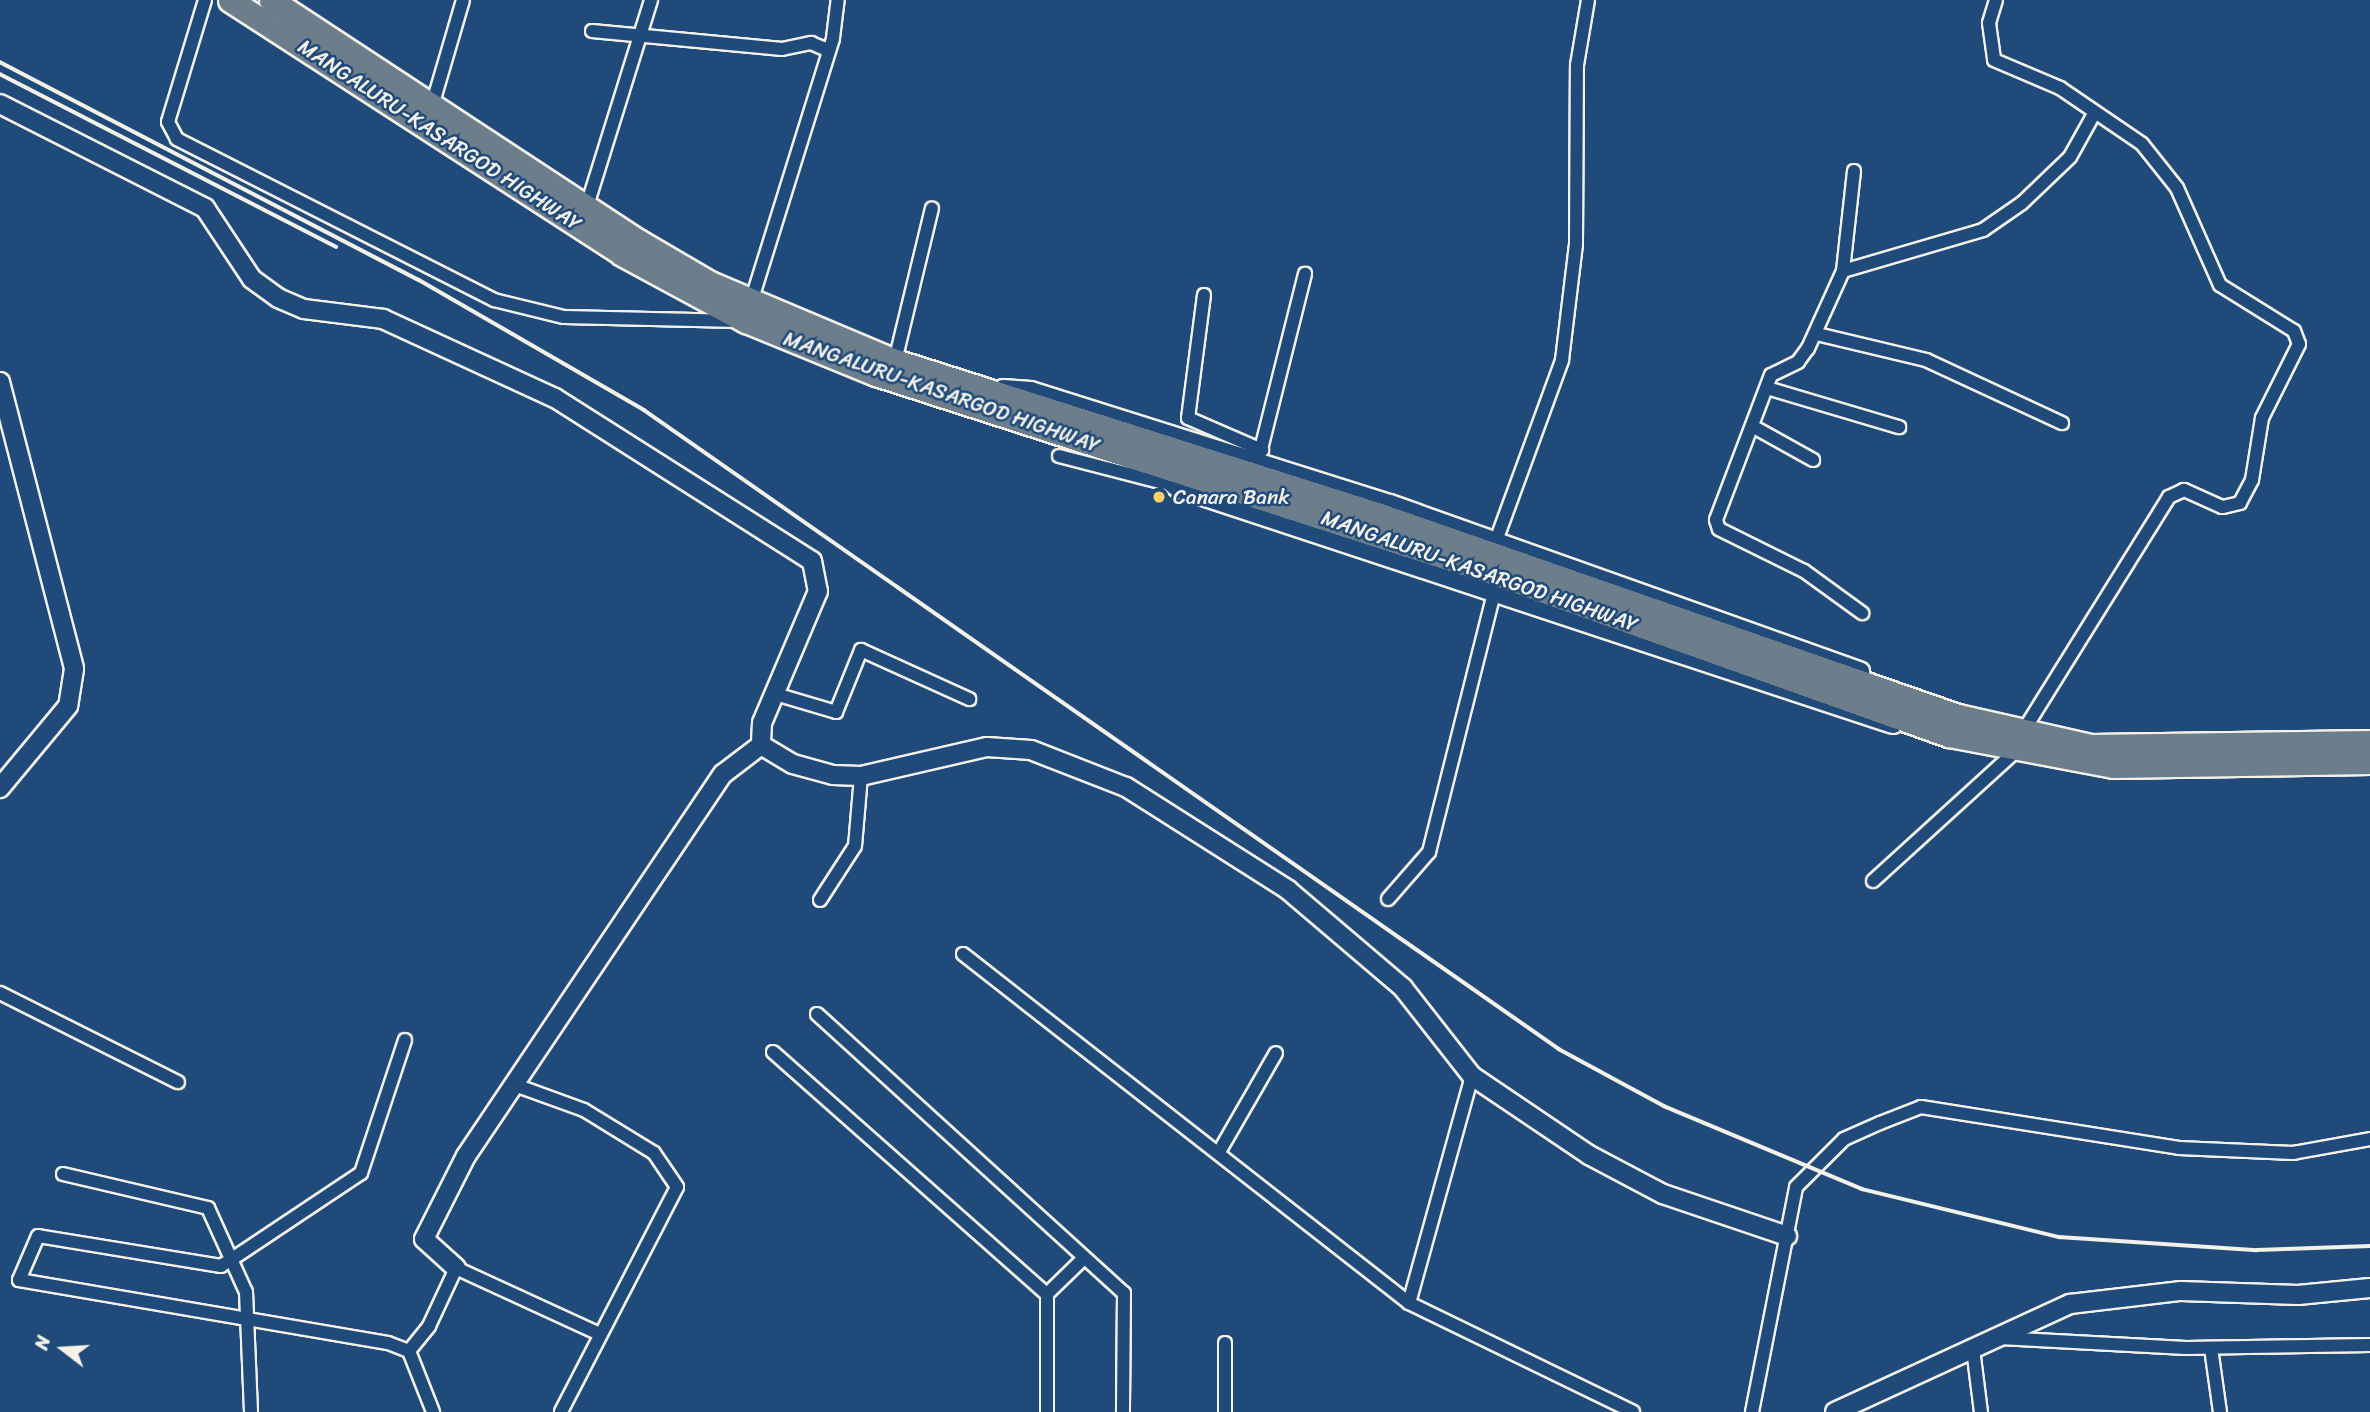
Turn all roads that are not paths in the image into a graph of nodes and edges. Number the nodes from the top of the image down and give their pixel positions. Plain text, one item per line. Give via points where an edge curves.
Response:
1 (205, 0) edge
2 (230, 0) edge
3 (271, 0) edge
4 (463, 0) edge
5 (651, 0) edge
6 (838, 0) edge
7 (1588, 0) edge
8 (1996, 0) edge
9 (592, 31) dead end
10 (639, 40) junction
11 (825, 49) junction
12 (0, 104) edge
13 (432, 106) junction
14 (2095, 112) junction
15 (1854, 171) dead end
16 (932, 208) dead end
17 (586, 209) junction
18 (1843, 271) junction
19 (1305, 274) dead end
20 (1204, 295) dead end
21 (749, 311) junction
22 (1817, 334) junction
23 (895, 361) junction
24 (0, 382) edge
25 (972, 386) junction
26 (1767, 388) junction
27 (2062, 423) dead end
28 (1752, 426) junction
29 (1899, 427) dead end
30 (1059, 456) dead end
31 (1259, 457) junction
32 (1813, 460) dead end
33 (1146, 461) junction
34 (1164, 483) junction
35 (1490, 568) junction
36 (1862, 612) dead end
37 (772, 693) junction
38 (969, 699) dead end
39 (1924, 716) junction
40 (2019, 742) junction
41 (2370, 742) edge
42 (761, 745) junction
43 (2370, 762) edge
44 (861, 776) junction
45 (0, 788) edge
46 (1873, 881) dead end
47 (1388, 899) dead end
48 (820, 901) dead end
49 (963, 954) dead end
50 (0, 993) edge
51 (817, 1014) dead end
52 (405, 1040) dead end
53 (773, 1052) dead end
54 (1276, 1053) dead end
55 (1472, 1076) junction
56 (178, 1082) dead end
57 (515, 1085) junction
58 (2367, 1143) edge
59 (1219, 1152) junction
60 (63, 1174) dead end
61 (1787, 1236) junction
62 (232, 1259) junction
63 (1083, 1259) junction
64 (456, 1268) junction
65 (2370, 1288) edge
66 (1047, 1294) junction
67 (1409, 1303) junction
68 (244, 1322) junction
69 (597, 1333) junction
70 (1994, 1338) junction
71 (1225, 1343) dead end
72 (2370, 1345) edge
73 (2211, 1348) junction
74 (1973, 1349) junction
75 (409, 1351) junction
76 (251, 1412) edge
77 (433, 1412) edge
78 (561, 1412) edge
79 (1047, 1412) edge
80 (1123, 1412) edge
81 (1225, 1412) edge
82 (1633, 1412) edge
83 (1752, 1412) edge
84 (1835, 1412) edge
85 (1981, 1412) edge
86 (2220, 1412) edge

1 - 21 street via 167,122 177,139 494,300 564,317
2 - 21 highway, MANGALURU-KASARGOD HIGHWAY via 622,254
3 - 13 highway, MANGALURU-KASARGOD HIGHWAY
4 - 13 street
5 - 10 street
6 - 11 street
7 - 35 street via 1577,65 1576,245 1562,360
8 - 14 street via 1989,36 1994,60 2060,88
9 - 10 street
10 - 11 street via 782,48 811,43
10 - 17 street
11 - 21 street
12 - 37 street via 205,208 252,279 278,298 304,309 383,319 555,398 802,553 818,573 818,591
13 - 17 highway, MANGALURU-KASARGOD HIGHWAY
14 - 18 street via 2070,157 2022,204 1983,230
14 - 40 street via 2142,144 2177,188 2220,285 2294,331 2299,344 2262,418 2252,480 2240,503 2222,507 2184,490 2169,497
15 - 18 street
16 - 23 street
17 - 21 highway, MANGALURU-KASARGOD HIGHWAY
18 - 22 street
19 - 31 street
20 - 31 street via 1188,418
21 - 23 highway, MANGALURU-KASARGOD HIGHWAY
21 - 33 highway, MANGALURU-KASARGOD HIGHWAY via 876,374
22 - 26 street via 1798,362 1771,375
22 - 27 street via 1926,360
23 - 25 highway, MANGALURU-KASARGOD HIGHWAY
24 - 45 street via 74,669 68,705
25 - 31 street via 1031,391
25 - 35 highway, MANGALURU-KASARGOD HIGHWAY
26 - 28 street
26 - 29 street
28 - 32 street
28 - 36 street via 1716,520 1719,529 1804,571
30 - 34 street
31 - 35 street
33 - 34 street
33 - 35 highway, MANGALURU-KASARGOD HIGHWAY
34 - 35 street
35 - 39 highway, MANGALURU-KASARGOD HIGHWAY
35 - 39 street via 1833,660 1903,689
35 - 47 street via 1429,852
37 - 38 street via 836,712 861,650
37 - 42 street
39 - 40 highway, MANGALURU-KASARGOD HIGHWAY
40 - 41 highway, MANGALURU-KASARGOD HIGHWAY via 2116,746
40 - 43 highway, MANGALURU-KASARGOD HIGHWAY via 2177,768
40 - 46 street
42 - 44 street via 793,764
42 - 57 street via 723,774
44 - 48 street via 855,846
44 - 55 street via 986,747 1013,748 1049,752 1126,787 1288,890 1403,988
49 - 59 street
50 - 56 street
51 - 63 street
52 - 62 street via 361,1173
53 - 66 street
54 - 59 street
55 - 61 street via 1589,1155 1653,1188
55 - 67 street
57 - 64 street via 466,1156 424,1239
57 - 69 street via 584,1110 663,1159 673,1173 677,1187 667,1216
58 - 61 street via 2293,1153 2179,1148 1921,1107 1844,1139 1818,1160 1796,1187
59 - 67 street
60 - 62 street via 208,1208
61 - 83 street
62 - 68 street via 246,1293
62 - 68 street via 221,1266 38,1236 19,1280
63 - 66 street
63 - 80 street via 1124,1293
64 - 69 street
64 - 75 street via 429,1326
65 - 70 street via 2298,1294 2181,1291 2070,1304
66 - 79 street
67 - 82 street
68 - 75 street
68 - 76 street
69 - 78 street
70 - 73 street
70 - 74 street
71 - 81 street
72 - 73 street
73 - 86 street
74 - 84 street
74 - 85 street
75 - 77 street

